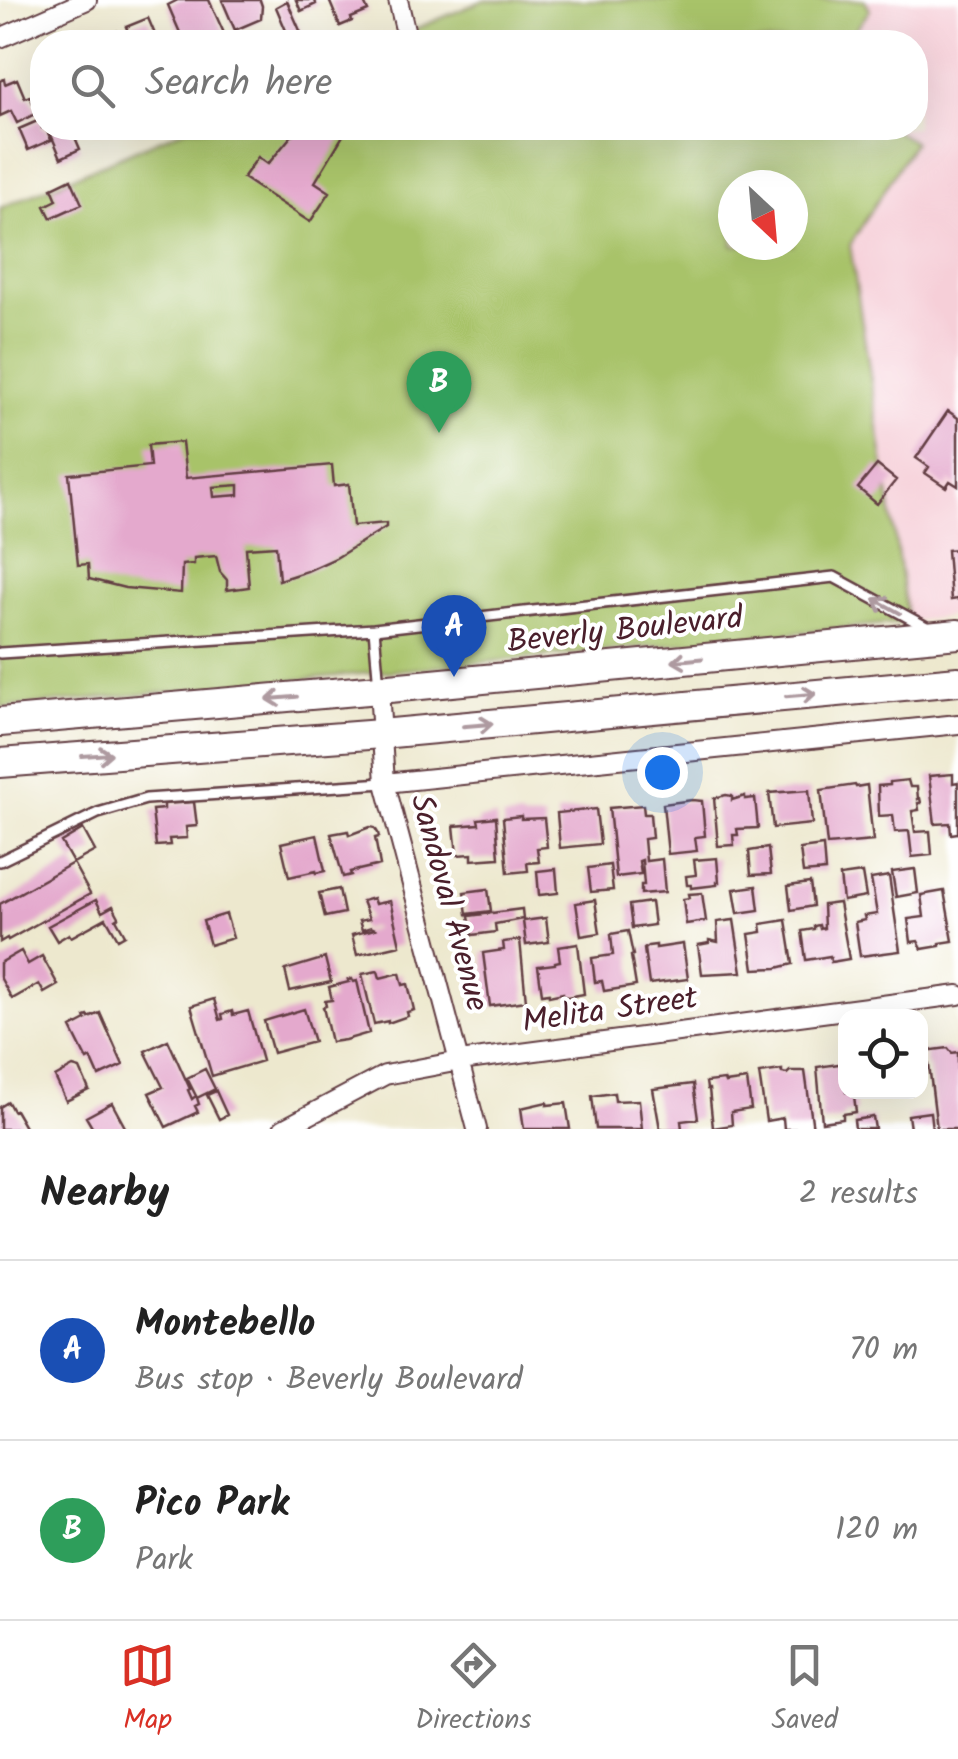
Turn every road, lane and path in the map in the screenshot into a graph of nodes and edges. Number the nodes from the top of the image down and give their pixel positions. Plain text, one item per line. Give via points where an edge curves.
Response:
1 (87, 0) edge
2 (398, 0) edge
3 (405, 30) edge
4 (0, 38) edge
5 (374, 629) junction
6 (949, 634) edge
7 (0, 653) edge
8 (958, 681) edge
9 (379, 689) junction
10 (0, 722) edge
11 (958, 724) edge
12 (380, 734) junction
13 (0, 762) edge
14 (385, 783) junction
15 (0, 861) edge
16 (958, 995) edge
17 (460, 1062) junction
18 (284, 1129) edge
19 (477, 1129) edge

1 - 4 street
2 - 3 street
6 -> 5 lane via 834,577
5 - 7 lane
5 - 9 lane
6 -> 9 main road, Beverly Boulevard
12 -> 8 main road
9 -> 10 main road, Beverly Boulevard
9 - 12 street, Sandoval Avenue
11 - 14 street
13 -> 12 main road
12 - 14 street, Sandoval Avenue
14 - 15 lane via 146,799 98,813
14 - 17 street, Sandoval Avenue
16 - 17 street, Melita Street
17 - 18 street, Melita Street via 385,1074
17 - 19 street, Sandoval Avenue

